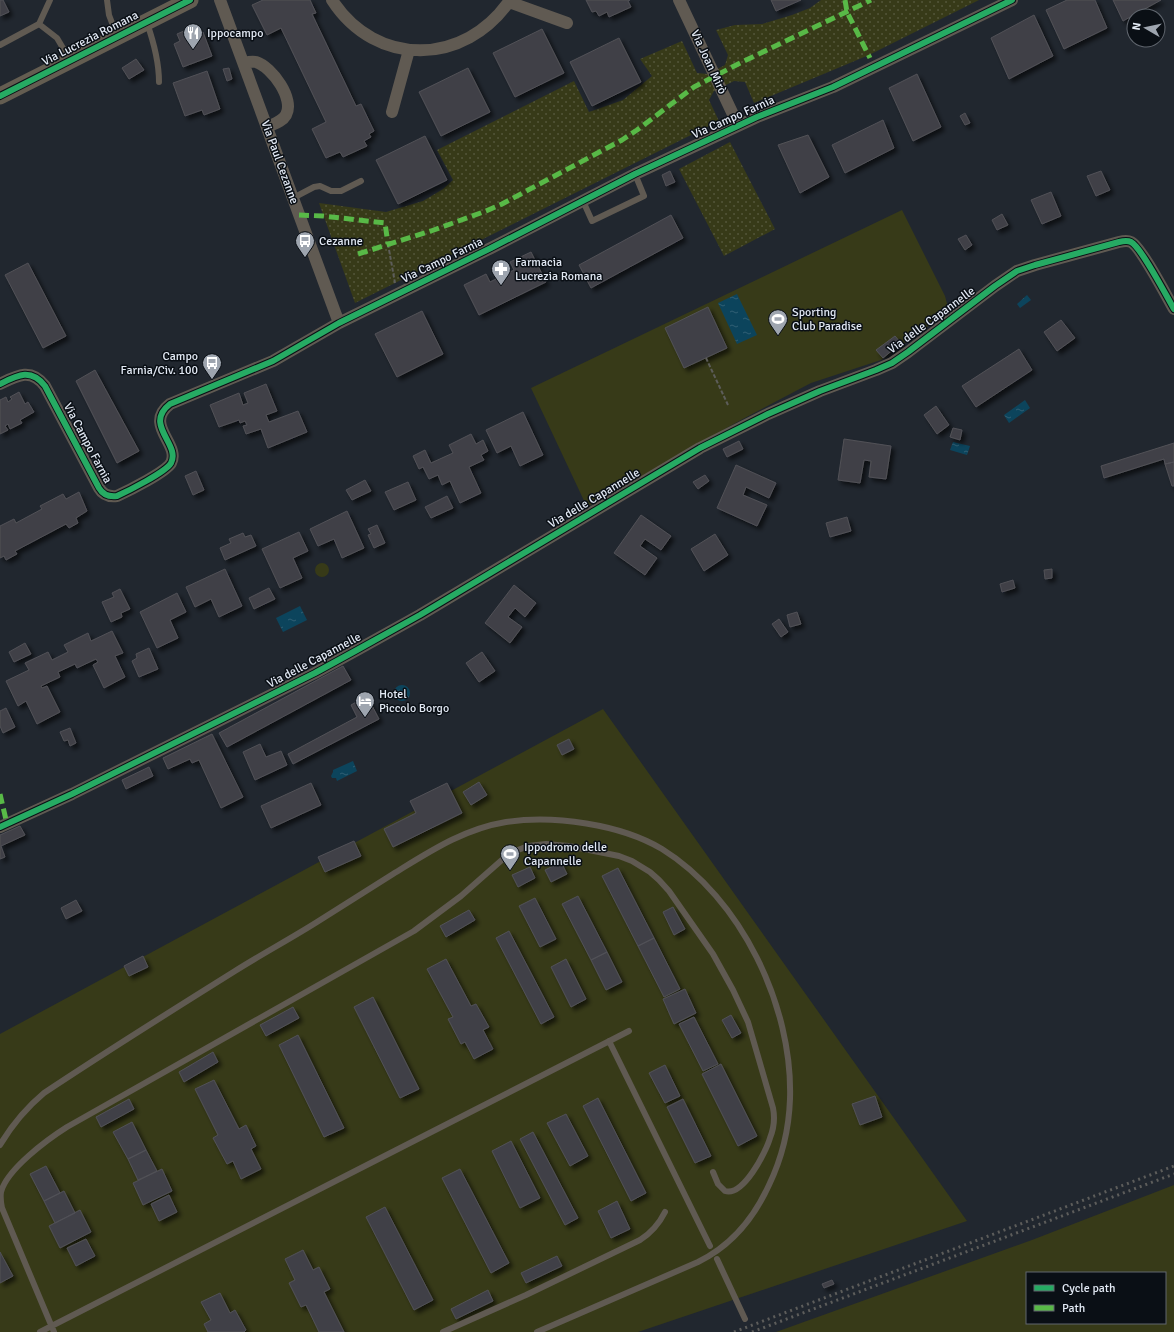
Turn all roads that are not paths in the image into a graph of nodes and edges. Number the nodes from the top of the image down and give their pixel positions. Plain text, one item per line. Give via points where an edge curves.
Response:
1 (50, 0) edge
2 (107, 0) edge
3 (190, 0) edge
4 (220, 0) edge
5 (332, 0) edge
6 (679, 0) edge
7 (1012, 0) edge
8 (509, 1) edge
9 (146, 22) junction
10 (567, 23) dead end
11 (39, 24) junction
12 (117, 36) junction
13 (0, 45) edge
14 (409, 50) junction
15 (70, 60) junction
16 (244, 63) junction
17 (159, 82) dead end
18 (0, 96) edge
19 (392, 112) dead end
20 (738, 125) junction
21 (267, 127) junction
22 (634, 174) junction
23 (361, 181) dead end
24 (293, 198) junction
25 (583, 201) junction
26 (1174, 309) edge
27 (339, 323) junction
28 (0, 384) edge
29 (0, 827) edge
30 (630, 1031) dead end
31 (609, 1041) junction
32 (0, 1145) edge
33 (713, 1172) dead end
34 (665, 1212) dead end
35 (710, 1246) dead end
36 (717, 1259) dead end
37 (745, 1319) dead end
38 (52, 1329) edge
39 (40, 1332) edge
40 (444, 1332) edge
41 (537, 1332) edge

1 - 11 lane
2 - 12 lane via 109,15
3 - 9 street, Via Lucrezia Romana
4 - 16 street, Via Paul Cezanne
5 - 14 street via 345,17 376,41
6 - 20 street, Via Joan Mirò
7 - 20 street, Via Campo Farnia via 833,87
8 - 10 street
8 - 14 street via 485,26 464,41 434,50
9 - 12 street, Via Lucrezia Romana
9 - 17 lane, Via Lucrezia Romana via 154,41
11 - 13 lane
11 - 15 lane via 57,38
12 - 15 street, Via Lucrezia Romana
14 - 19 street
15 - 18 street, Via Lucrezia Romana
16 - 21 street, Via Paul Cezanne
16 - 21 street via 252,61 263,65 277,78 285,94 288,108 286,115 282,120
20 - 22 street, Via Campo Farnia
21 - 24 street, Via Paul Cezanne
22 - 25 street, Via Campo Farnia
22 - 25 lane via 644,196 592,221
23 - 24 lane via 337,192 320,186 314,187
24 - 27 street, Via Paul Cezanne
25 - 27 street, Via Campo Farnia
26 - 29 street, Via delle Capannelle via 1140,252 1129,242 1118,242 1017,271 892,362 820,391 722,437 420,615 315,673
27 - 28 street, Via Campo Farnia via 273,361 166,407 160,425 171,450 172,462 157,474 117,496 110,497 98,488 46,386 41,381 36,377 23,375
30 - 31 lane
31 - 35 lane
31 - 38 lane
32 - 41 lane via 19,1117 44,1094 237,969 451,840 482,828 519,821 578,822 630,834 648,841 690,870 723,904 749,943 769,986 784,1034 790,1081 787,1130 776,1171 761,1202 741,1229 718,1251
33 - 38 lane via 718,1184 725,1191 742,1186 766,1150 774,1120 771,1098 748,1022 713,954 659,880 632,861 554,844 528,846 502,859 461,896 414,931 67,1127 20,1166 4,1186 1,1194 2,1208
34 - 40 lane via 652,1231 640,1240
36 - 37 lane
38 - 39 lane

